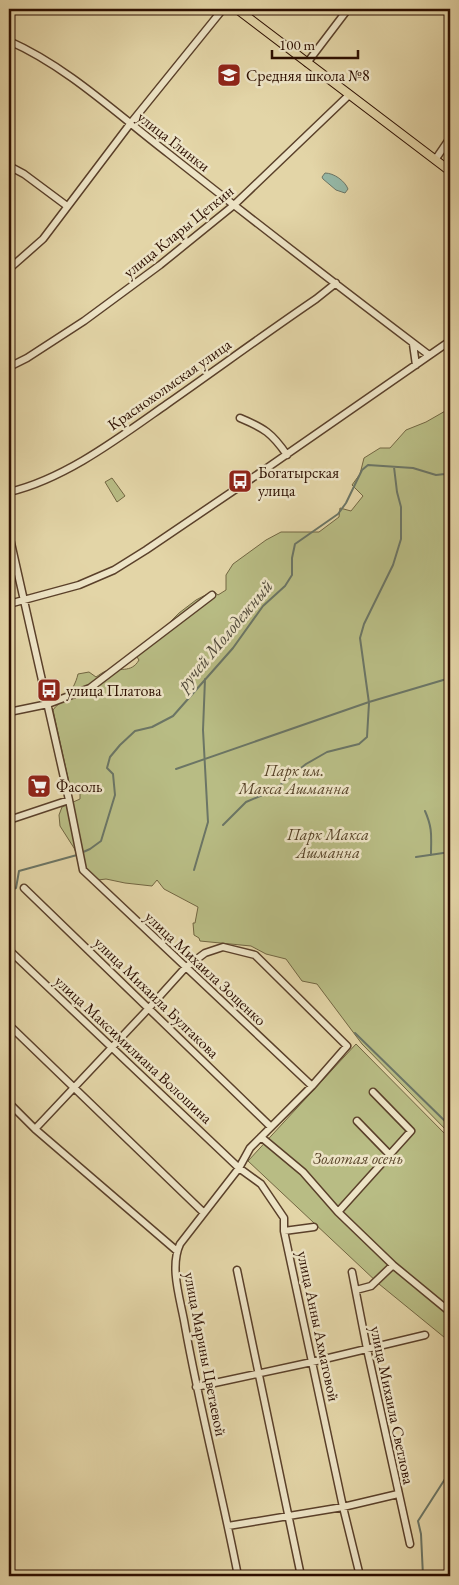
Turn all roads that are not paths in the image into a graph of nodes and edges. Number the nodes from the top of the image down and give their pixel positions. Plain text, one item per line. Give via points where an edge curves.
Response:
1 (223, 9) edge
2 (237, 9) edge
3 (348, 9) edge
4 (9, 40) edge
5 (307, 63) junction
6 (349, 95) junction
7 (130, 124) junction
8 (450, 138) edge
9 (436, 160) junction
10 (9, 166) edge
11 (450, 171) edge
12 (234, 205) junction
13 (68, 206) junction
14 (9, 269) edge
15 (336, 283) junction
16 (450, 341) edge
17 (414, 344) junction
18 (429, 355) junction
19 (416, 364) junction
20 (9, 367) edge
21 (240, 418) dead end
22 (287, 455) junction
23 (9, 492) edge
24 (9, 534) edge
25 (212, 595) dead end
26 (24, 600) junction
27 (9, 604) edge
28 (48, 704) junction
29 (9, 712) edge
30 (69, 800) junction
31 (9, 820) edge
32 (24, 888) dead end
33 (9, 950) edge
34 (185, 968) junction
35 (149, 1008) junction
36 (9, 1025) edge
37 (112, 1047) junction
38 (312, 1086) junction
39 (74, 1088) junction
40 (373, 1092) dead end
41 (9, 1103) edge
42 (357, 1121) dead end
43 (271, 1127) junction
44 (35, 1129) junction
45 (261, 1137) junction
46 (390, 1155) junction
47 (239, 1168) junction
48 (338, 1212) junction
49 (204, 1213) junction
50 (314, 1227) dead end
51 (284, 1231) junction
52 (177, 1251) junction
53 (393, 1265) junction
54 (237, 1270) dead end
55 (352, 1272) dead end
56 (356, 1290) junction
57 (450, 1312) edge
58 (426, 1335) dead end
59 (367, 1350) junction
60 (312, 1362) junction
61 (259, 1374) junction
62 (196, 1387) junction
63 (398, 1494) junction
64 (343, 1506) junction
65 (288, 1516) junction
66 (228, 1526) junction
67 (410, 1544) dead end
68 (238, 1576) edge
69 (301, 1576) edge
70 (360, 1576) edge

1 - 7 street
2 - 5 main road
3 - 5 street
4 - 7 street, улица Глинки via 66,74
5 - 6 main road
6 - 9 main road
6 - 12 street, улица Клары Цеткин
7 - 12 street, улица Глинки
7 - 13 street
8 - 9 street
9 - 11 main road
10 - 13 street
12 - 15 street, улица Глинки
12 - 20 street, улица Клары Цеткин via 84,321
13 - 14 street via 43,238
15 - 17 street, улица Глинки
15 - 23 street, Краснохолмская улица via 137,425 60,474
16 - 18 street
17 - 18 street, улица Глинки
17 - 19 street
18 - 19 street
19 - 22 street
21 - 22 street via 262,427
22 - 26 street via 114,570
24 - 26 street
25 - 28 street via 90,688
26 - 27 street
26 - 28 street
28 - 29 street
28 - 30 street
30 - 31 street
30 - 34 street, улица Михаила Зощенко via 83,870
32 - 35 street, улица Михаила Булгакова
33 - 37 street, улица Максимилиана Волошина
34 - 35 street
34 - 38 street, улица Михаила Зощенко
34 - 38 street, улица Марины Цветаевой via 205,953 224,947 255,955 347,1046
35 - 37 street
35 - 43 street, улица Михаила Булгакова
36 - 39 street
37 - 39 street
37 - 47 street, улица Максимилиана Волошина
38 - 43 street, улица Марины Цветаевой
39 - 44 street
39 - 49 street
40 - 46 street via 411,1131
41 - 44 street
42 - 46 street
43 - 45 street, улица Марины Цветаевой
44 - 52 street
45 - 47 street, улица Марины Цветаевой via 250,1148
45 - 48 street via 302,1172
46 - 48 street
47 - 49 street, улица Марины Цветаевой
47 - 51 street, улица Анны Ахматовой via 262,1184 284,1218
48 - 53 street
49 - 52 street, улица Марины Цветаевой
50 - 51 street
51 - 60 street, улица Анны Ахматовой
52 - 62 street, улица Марины Цветаевой via 176,1274
53 - 56 street via 371,1286
53 - 57 street
54 - 61 street
55 - 56 street, улица Михаила Светлова
56 - 59 street, улица Михаила Светлова
58 - 59 street
59 - 60 street
59 - 63 street, улица Михаила Светлова
60 - 61 street
60 - 64 street, улица Анны Ахматовой
61 - 62 street
61 - 65 street
62 - 66 street, улица Марины Цветаевой
63 - 64 street
63 - 67 street, улица Михаила Светлова
64 - 65 street
64 - 70 street, улица Анны Ахматовой
65 - 66 street
65 - 69 street
66 - 68 street, улица Марины Цветаевой

